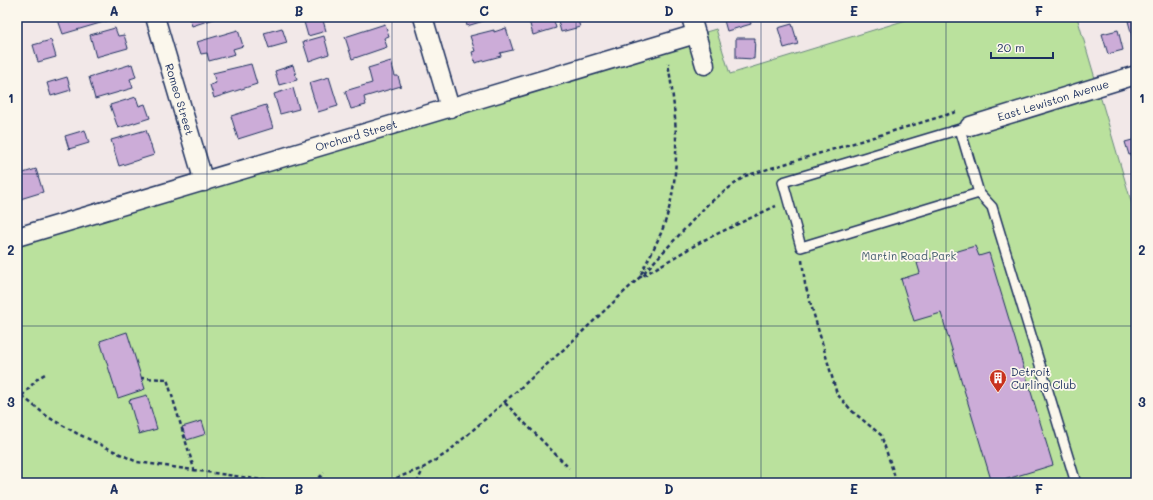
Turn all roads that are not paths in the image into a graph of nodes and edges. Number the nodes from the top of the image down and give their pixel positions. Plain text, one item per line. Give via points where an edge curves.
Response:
1 (155, 17) edge
2 (423, 17) edge
3 (691, 17) edge
4 (696, 34) junction
5 (705, 65) dead end
6 (1136, 75) edge
7 (450, 108) junction
8 (965, 127) junction
9 (204, 182) junction
10 (979, 193) junction
11 (17, 237) edge
12 (1076, 483) edge

1 - 9 street, Romeo Street
2 - 7 street
3 - 4 street
4 - 5 street
4 - 7 street, Orchard Street
6 - 8 street, East Lewiston Avenue
7 - 9 street, Orchard Street
8 - 10 lane
8 - 10 lane via 783,182 801,247
9 - 11 street, Orchard Street
10 - 12 lane via 992,207

